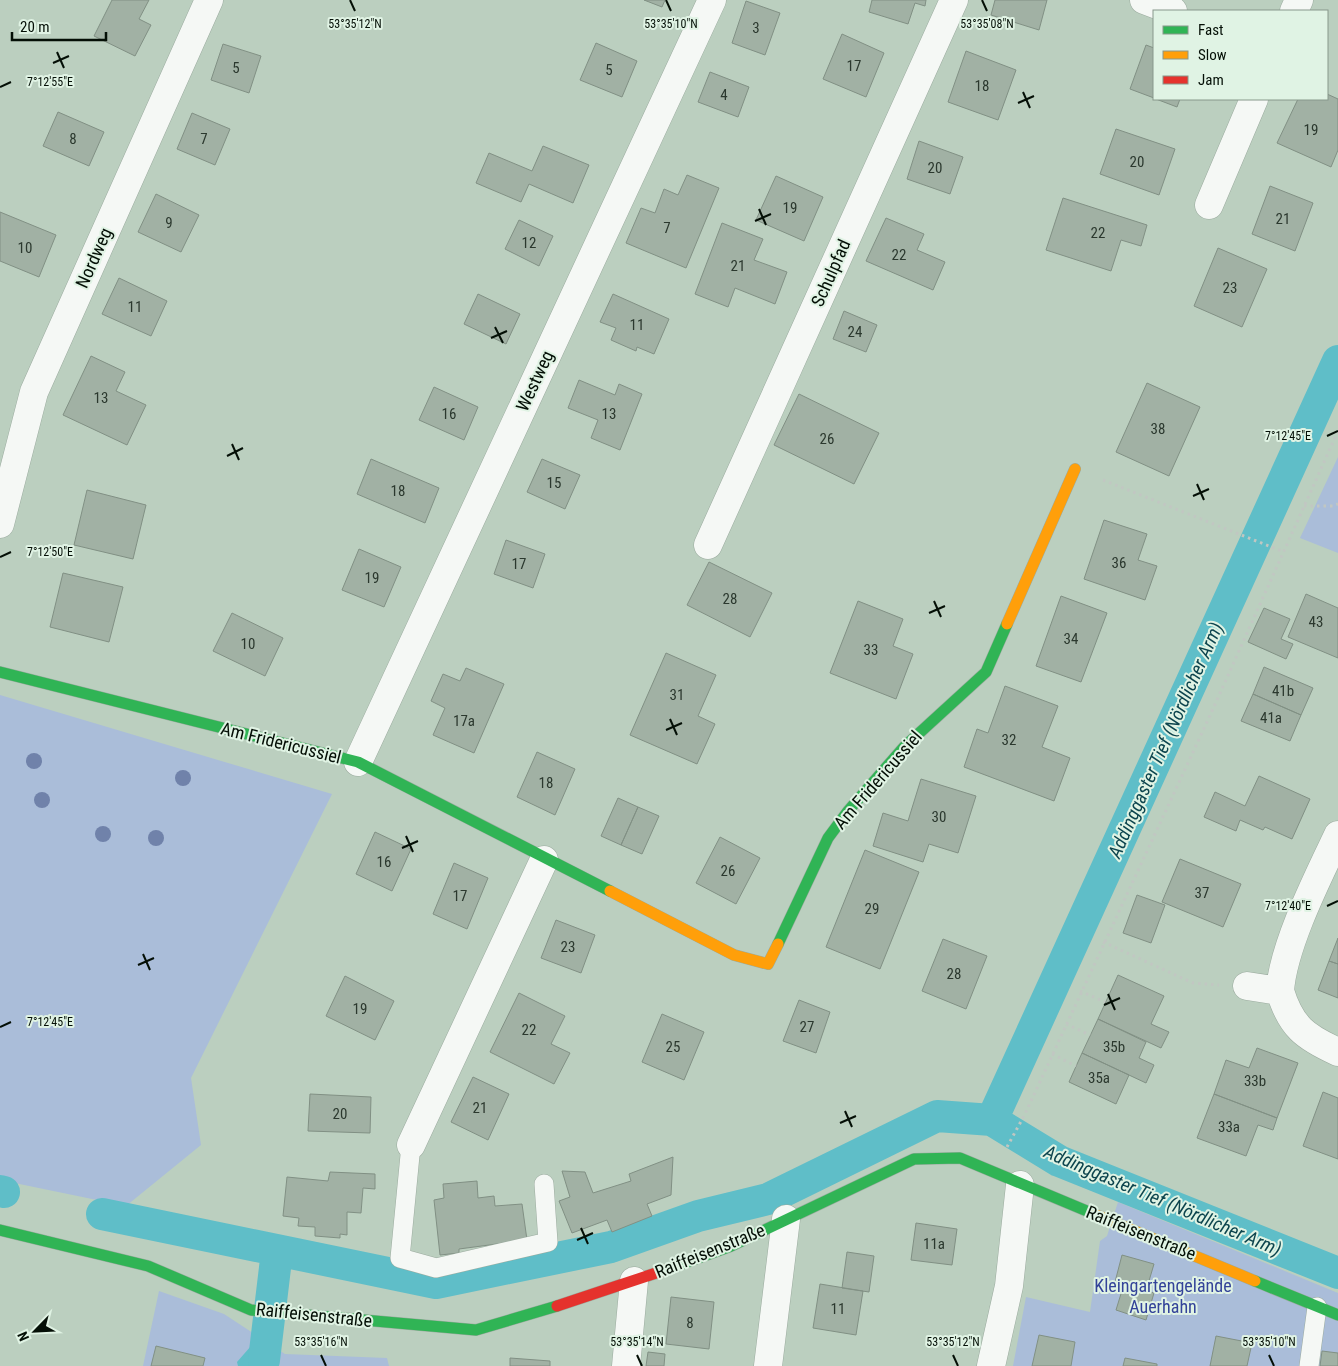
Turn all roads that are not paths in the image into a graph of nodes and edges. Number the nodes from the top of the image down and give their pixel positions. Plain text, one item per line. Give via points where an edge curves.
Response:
1 (209, 0) edge
2 (712, 0) edge
3 (954, 0) edge
4 (1144, 0) edge
5 (1170, 10) edge
6 (1254, 100) edge
7 (1209, 204) dead end
8 (1075, 469) road end
9 (0, 524) edge
10 (708, 545) dead end
11 (0, 672) edge
12 (358, 762) junction
13 (1338, 835) edge
14 (544, 860) junction
15 (1247, 986) road end
16 (1280, 991) junction
17 (1338, 1052) edge
18 (411, 1145) joint
19 (544, 1184) dead end
20 (1020, 1185) junction
21 (786, 1219) junction
22 (0, 1230) edge
23 (634, 1281) junction
24 (1317, 1307) junction
25 (1338, 1315) edge
26 (626, 1366) edge
27 (768, 1366) edge
28 (991, 1366) edge
29 (1309, 1366) edge

1 - 9 street, Nordweg via 34,392
2 - 12 street, Westweg
3 - 10 street, Schulpfad
4 - 5 street
6 - 7 street
8 - 14 street, Am Fridericussiel via 986,672 904,747 848,811 828,838 768,964 734,955
11 - 12 street, Am Fridericussiel
12 - 14 street, Am Fridericussiel
13 - 16 street via 1288,951
14 - 18 street
15 - 16 street
16 - 17 street via 1294,1024 1312,1040
18 - 19 lane via 400,1258 436,1268 548,1242
20 - 21 street, Raiffeisenstraße via 960,1158 914,1159
20 - 24 street, Raiffeisenstraße
20 - 28 street via 1010,1286
21 - 23 street, Raiffeisenstraße via 732,1246
21 - 27 street, Raiffeisenstraße
22 - 23 street, Raiffeisenstraße via 148,1266 250,1310 288,1315 476,1330
23 - 26 street, Raiffeisenstraße
24 - 25 street, Raiffeisenstraße
24 - 29 lane

